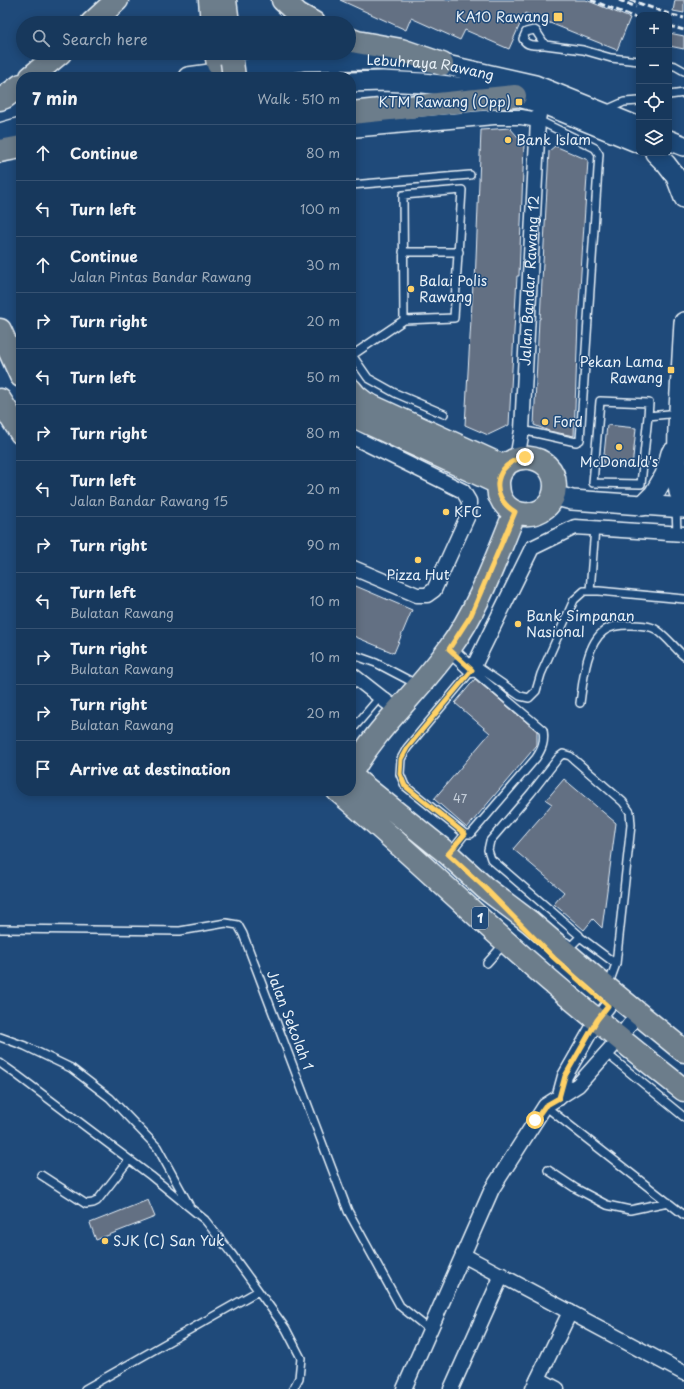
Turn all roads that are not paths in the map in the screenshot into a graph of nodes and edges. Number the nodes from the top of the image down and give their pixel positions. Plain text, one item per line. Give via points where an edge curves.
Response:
1 (117, 0) edge
2 (210, 0) edge
3 (225, 0) edge
4 (283, 0) edge
5 (100, 16) edge
6 (211, 16) edge
7 (227, 16) edge
8 (302, 16) edge
9 (356, 42) edge
10 (545, 45) dead end
11 (52, 60) edge
12 (636, 62) edge
13 (442, 64) junction
14 (672, 66) edge
15 (684, 71) edge
16 (37, 72) edge
17 (224, 72) edge
18 (356, 82) edge
19 (16, 88) edge
20 (684, 93) edge
21 (672, 95) edge
22 (515, 96) junction
23 (0, 99) edge
24 (16, 101) edge
25 (636, 101) edge
26 (0, 104) edge
27 (356, 112) edge
28 (540, 112) junction
29 (602, 112) junction
30 (636, 127) edge
31 (16, 128) edge
32 (356, 130) edge
33 (0, 133) edge
34 (672, 141) edge
35 (636, 142) edge
36 (684, 146) edge
37 (16, 148) edge
38 (0, 151) edge
39 (658, 156) edge
40 (470, 175) dead end
41 (356, 185) edge
42 (684, 198) edge
43 (403, 252) junction
44 (459, 252) junction
45 (404, 320) junction
46 (684, 322) edge
47 (0, 330) edge
48 (356, 352) edge
49 (356, 361) edge
50 (16, 365) edge
51 (682, 386) edge
52 (356, 396) edge
53 (0, 400) edge
54 (444, 414) dead end
55 (648, 416) junction
56 (356, 417) edge
57 (678, 420) junction
58 (16, 425) edge
59 (522, 430) junction
60 (356, 438) edge
61 (505, 476) junction
62 (553, 495) junction
63 (642, 506) junction
64 (681, 506) edge
65 (515, 512) junction
66 (595, 528) junction
67 (680, 533) edge
68 (356, 569) edge
69 (590, 591) junction
70 (684, 598) edge
71 (449, 649) junction
72 (356, 656) edge
73 (684, 656) edge
74 (473, 668) junction
75 (356, 678) edge
76 (419, 686) junction
77 (380, 697) junction
78 (580, 703) dead end
79 (397, 710) junction
80 (356, 725) edge
81 (378, 734) junction
82 (356, 754) edge
83 (356, 765) edge
84 (356, 780) edge
85 (344, 796) edge
86 (353, 796) edge
87 (365, 814) junction
88 (465, 834) junction
89 (448, 854) junction
90 (485, 888) junction
91 (0, 929) edge
92 (580, 938) junction
93 (506, 942) junction
94 (487, 963) dead end
95 (616, 964) junction
96 (604, 1005) junction
97 (0, 1037) edge
98 (618, 1039) junction
99 (684, 1051) edge
100 (684, 1059) edge
101 (0, 1063) edge
102 (684, 1090) edge
103 (559, 1098) junction
104 (545, 1106) junction
105 (684, 1117) edge
106 (129, 1160) junction
107 (548, 1170) dead end
108 (41, 1175) dead end
109 (668, 1202) junction
110 (191, 1209) junction
111 (683, 1212) edge
112 (463, 1255) junction
113 (502, 1275) junction
114 (258, 1291) junction
115 (570, 1312) junction
116 (430, 1330) junction
117 (684, 1373) edge
118 (535, 1384) edge
119 (85, 1389) edge
120 (293, 1389) edge
121 (404, 1389) edge
122 (451, 1389) edge
123 (558, 1389) edge

1 - 5 main road
2 - 6 main road
3 - 7 main road
4 - 8 main road
9 - 13 main road via 401,50
10 - 12 lane via 584,50
11 - 16 main road
13 - 17 street, Lebuhraya Rawang via 373,60 303,61
13 - 29 street, Lebuhraya Rawang via 535,85
14 - 15 lane
18 - 22 street, Lebuhraya Rawang via 423,83
19 - 23 main road
20 - 21 lane
22 - 27 main road
22 - 28 street, Lebuhraya Rawang
24 - 26 street
25 - 29 lane via 624,102
28 - 32 street via 521,117 494,117
28 - 35 street, Lebuhraya Rawang
28 - 59 street, Jalan Bandar Rawang 12
28 - 59 lane via 595,148 599,154 580,440 576,442
29 - 30 street, Lebuhraya Rawang
31 - 33 street
34 - 36 street
37 - 38 main road
39 - 42 street via 676,177
40 - 41 lane
43 - 44 lane
43 - 44 lane via 403,195 462,190
43 - 45 lane
44 - 45 lane via 454,318
45 - 48 lane
46 - 51 street
47 - 50 main road
49 - 54 lane via 368,378
51 - 57 street
52 - 61 main road
53 - 58 main road
55 - 55 lane via 649,403 600,401 593,483 641,484
55 - 57 lane
56 - 61 main road
57 - 63 street via 665,475 654,494
57 - 64 street via 677,480
59 - 61 street, Jalan Bandar Rawang 12
60 - 68 street via 463,491 469,501 469,513 434,590 427,595 417,595
61 - 62 main road via 525,457 534,458 545,464 554,477
61 - 65 main road via 503,502
62 - 63 street via 572,500
62 - 65 main road via 538,512
63 - 64 street
64 - 67 lane
65 - 71 main road via 471,615
66 - 67 street
66 - 69 lane
66 - 74 street via 576,527 532,548
69 - 70 lane
69 - 74 lane via 584,591 574,600 536,691 529,698 520,696
71 - 74 street
71 - 76 main road
72 - 76 lane via 376,663
73 - 78 lane via 656,629 641,625 616,625 604,630 586,661
74 - 88 lane via 407,748 401,759 400,774 405,786
74 - 88 lane via 543,730 544,739 536,758 471,834
75 - 77 street
76 - 79 main road
77 - 79 street
77 - 80 lane
79 - 81 main road
81 - 82 main road
81 - 83 main road
84 - 89 main road, 1
85 - 87 main road, 1
86 - 87 main road
87 - 93 main road, 1
88 - 89 lane
89 - 90 main road, 1
90 - 92 lane via 508,897 571,946
90 - 96 main road, 1 via 530,922
91 - 116 lane, Jalan Sekolah 1 via 180,931 226,923 238,925 348,1211 400,1306
92 - 95 lane
92 - 95 lane via 491,859 488,850 490,841 563,754 570,756 623,802 630,812 631,825
93 - 94 lane
93 - 96 main road, 1
95 - 96 lane
96 - 98 main road, 1
96 - 99 main road, 1
96 - 103 street via 565,1076
97 - 110 lane via 71,1068 110,1098 157,1147
98 - 100 main road via 650,1039
98 - 102 main road, 1
98 - 103 street via 578,1085
98 - 105 lane
101 - 106 lane
103 - 104 street
104 - 109 lane
104 - 112 street via 492,1189
106 - 108 lane via 92,1204 86,1204
106 - 110 lane
107 - 109 lane via 607,1205 630,1210
109 - 111 lane
110 - 114 lane via 205,1220
112 - 113 street
112 - 116 street
113 - 115 street
113 - 122 street
114 - 119 lane
114 - 120 lane via 286,1329 302,1358 300,1378
115 - 117 street
115 - 118 street
116 - 121 street
118 - 123 street

